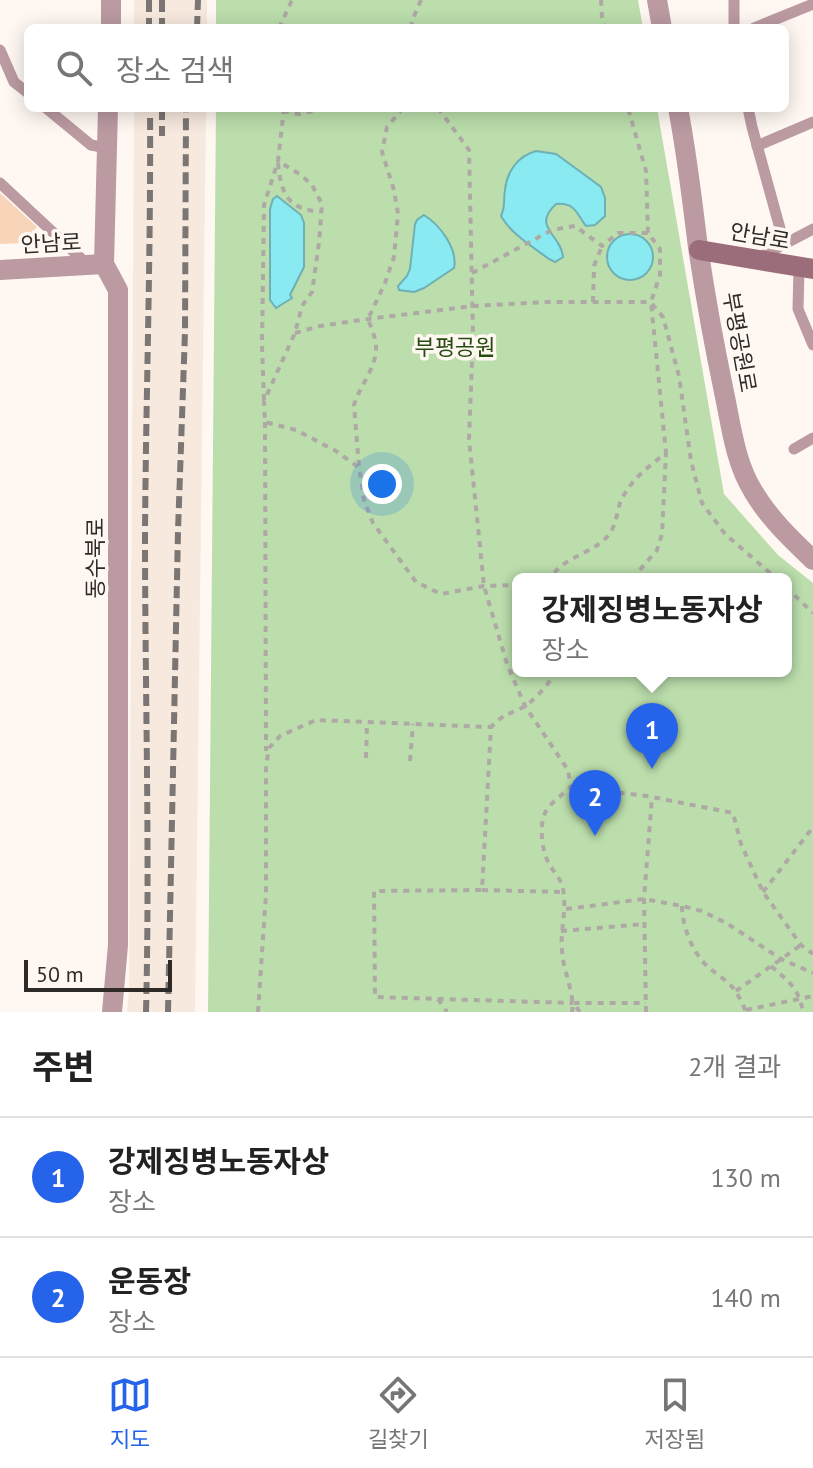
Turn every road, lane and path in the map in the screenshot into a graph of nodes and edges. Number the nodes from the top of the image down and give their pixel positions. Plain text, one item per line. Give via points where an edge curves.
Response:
1 (111, 0) edge
2 (292, 0) edge
3 (421, 0) edge
4 (601, 0) edge
5 (657, 0) edge
6 (734, 0) edge
7 (813, 4) edge
8 (111, 24) edge
9 (281, 24) edge
10 (412, 24) edge
11 (604, 24) edge
12 (661, 24) edge
13 (734, 24) edge
14 (764, 24) edge
15 (0, 50) edge
16 (24, 90) edge
17 (51, 112) edge
18 (108, 112) edge
19 (284, 112) edge
20 (398, 112) edge
21 (441, 112) edge
22 (629, 112) edge
23 (679, 112) edge
24 (749, 112) edge
25 (813, 122) edge
26 (757, 146) junction
27 (107, 148) junction
28 (278, 161) junction
29 (0, 183) edge
30 (320, 212) junction
31 (813, 229) edge
32 (648, 233) junction
33 (784, 243) junction
34 (602, 246) junction
35 (699, 250) junction
36 (755, 259) junction
37 (96, 265) junction
38 (806, 268) edge
39 (0, 270) edge
40 (472, 273) junction
41 (651, 302) junction
42 (593, 303) junction
43 (473, 306) junction
44 (368, 319) junction
45 (295, 333) junction
46 (813, 345) edge
47 (264, 401) junction
48 (265, 422) junction
49 (813, 438) edge
50 (794, 449) dead end
51 (666, 453) junction
52 (359, 467) junction
53 (813, 560) edge
54 (556, 573) edge
55 (637, 573) edge
56 (770, 573) edge
57 (512, 585) edge
58 (484, 586) junction
59 (792, 593) edge
60 (813, 613) edge
61 (512, 676) edge
62 (513, 677) edge
63 (553, 677) edge
64 (525, 706) junction
65 (367, 722) junction
66 (413, 724) junction
67 (491, 727) junction
68 (366, 758) dead end
69 (410, 761) dead end
70 (266, 766) junction
71 (571, 787) junction
72 (652, 797) junction
73 (813, 827) edge
74 (482, 890) junction
75 (564, 892) junction
76 (763, 892) junction
77 (644, 899) junction
78 (682, 906) junction
79 (565, 909) junction
80 (645, 924) junction
81 (561, 931) junction
82 (801, 945) junction
83 (813, 954) edge
84 (781, 959) junction
85 (771, 966) junction
86 (813, 973) edge
87 (736, 991) junction
88 (813, 996) edge
89 (438, 999) junction
90 (801, 999) junction
91 (573, 1003) junction
92 (646, 1003) junction
93 (746, 1011) edge
94 (112, 1012) edge
95 (258, 1012) edge
96 (447, 1012) edge
97 (572, 1012) edge
98 (580, 1012) edge
99 (646, 1012) edge
100 (803, 1012) edge

1 - 8 street
2 - 9 path
3 - 10 path
4 - 11 path
5 - 12 street
6 - 13 lane
7 - 14 lane
15 - 16 lane via 14,82
17 - 27 lane via 91,145
18 - 27 street, 동수북로
19 - 28 path
20 - 44 path via 387,127 382,152 398,214 394,257
21 - 40 path via 469,150
22 - 32 path via 646,171
23 - 35 street, 부평공원로
24 - 26 lane
25 - 26 lane
26 - 33 lane
27 - 37 street, 동수북로
28 - 30 path via 312,185 322,204
28 - 30 path via 287,199
28 - 47 path via 264,205
29 - 37 lane
30 - 45 path via 312,292
31 - 33 lane
32 - 34 path via 618,233
32 - 41 path via 660,249 660,275
33 - 36 lane
34 - 40 path via 575,226 552,230
34 - 42 path via 594,266
35 - 36 main road, 안남로
35 - 53 street, 부평공원로 via 743,472 788,536
36 - 38 main road, 안남로
37 - 39 street, 안남로
37 - 94 street, 동수북로 via 118,290 118,930
38 - 46 lane via 798,309
40 - 43 path
41 - 42 path
41 - 51 path
41 - 56 path via 663,317 675,361 702,503 725,534
42 - 43 path
43 - 44 path
43 - 58 path via 469,439
44 - 45 path
44 - 52 path via 377,349 354,405
45 - 47 path
47 - 48 path
48 - 52 path via 296,430
48 - 70 path
49 - 50 lane
51 - 54 path via 631,484 610,533
51 - 55 path via 662,534 657,550
52 - 58 path via 373,523 416,582 441,594
57 - 58 path
58 - 61 path
59 - 60 path
62 - 64 path
63 - 64 path
64 - 67 path via 501,716
64 - 71 path via 568,770
65 - 66 path
65 - 68 path
65 - 70 path via 316,720 280,736 269,748
66 - 67 path
66 - 69 path
67 - 74 path
70 - 95 path via 266,894
71 - 72 path
71 - 75 path via 545,814 542,833
72 - 76 path via 733,813
72 - 77 path
73 - 76 path
74 - 75 path
74 - 89 path via 374,891 375,997
75 - 79 path
76 - 82 path
77 - 78 path
77 - 79 path
77 - 80 path
78 - 84 path via 728,924
78 - 87 path via 695,952
79 - 81 path
80 - 81 path
80 - 92 path
81 - 91 path
82 - 83 path
82 - 84 path
84 - 85 path
84 - 86 path
85 - 87 path
85 - 90 path
87 - 93 path
88 - 90 path
89 - 91 path
89 - 96 path
90 - 93 path
90 - 100 path
91 - 92 path
91 - 97 path
91 - 98 path
92 - 99 path

